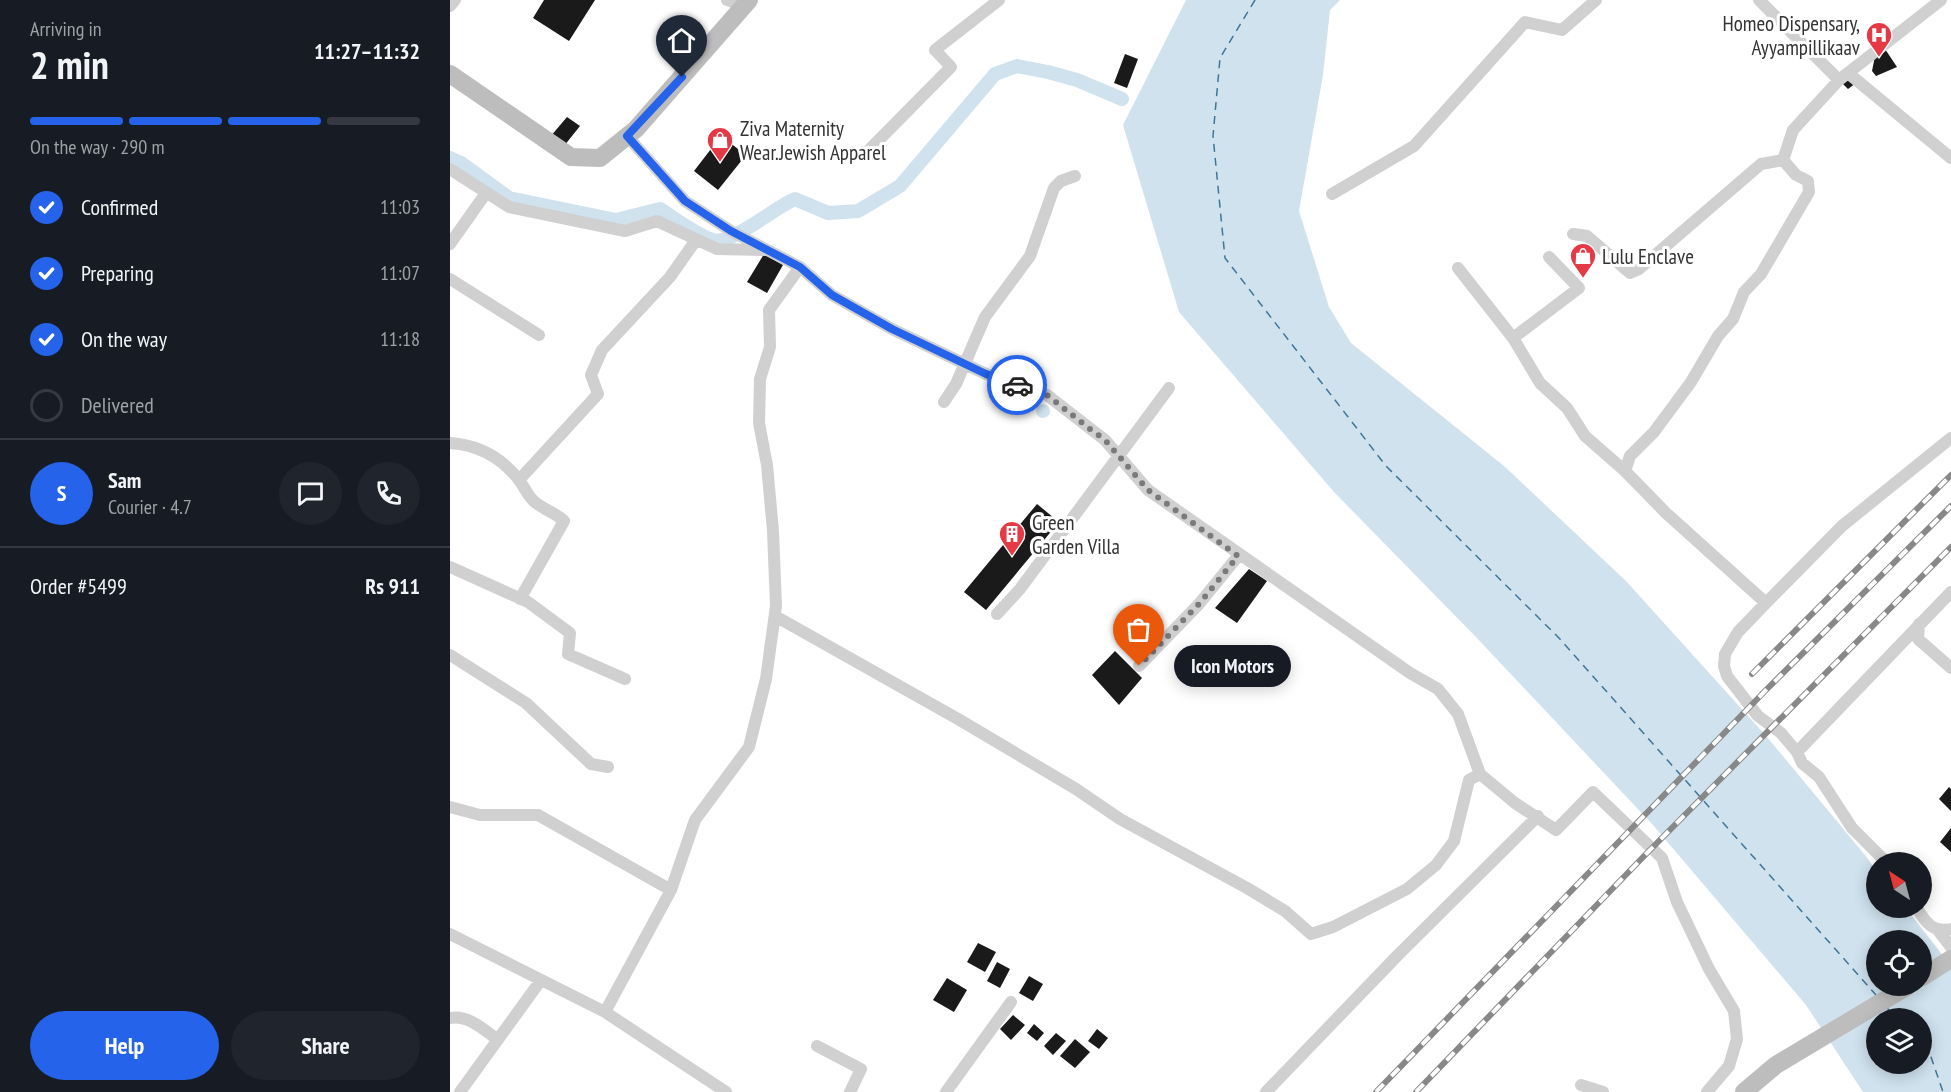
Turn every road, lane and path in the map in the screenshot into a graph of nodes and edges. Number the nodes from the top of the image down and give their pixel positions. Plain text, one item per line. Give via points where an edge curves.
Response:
1 (454, 0) edge
2 (999, 0) edge
3 (1596, 0) edge
4 (1758, 0) edge
5 (1941, 0) edge
6 (740, 2) edge
7 (450, 6) edge
8 (450, 74) edge
9 (1843, 76) junction
10 (627, 136) junction
11 (863, 156) dead end
12 (1951, 158) edge
13 (1783, 160) junction
14 (450, 169) edge
15 (1074, 176) dead end
16 (486, 193) junction
17 (1332, 194) dead end
18 (1573, 234) dead end
19 (696, 240) junction
20 (450, 244) edge
21 (768, 251) junction
22 (1549, 257) dead end
23 (800, 267) junction
24 (1458, 268) dead end
25 (450, 279) edge
26 (539, 335) dead end
27 (1513, 338) junction
28 (965, 363) junction
29 (1169, 388) dead end
30 (944, 402) dead end
31 (1951, 438) edge
32 (450, 443) edge
33 (1119, 457) junction
34 (1625, 471) junction
35 (519, 480) junction
36 (1238, 556) junction
37 (450, 567) edge
38 (1951, 592) edge
39 (520, 599) junction
40 (1766, 603) junction
41 (997, 614) dead end
42 (775, 616) junction
43 (1919, 624) junction
44 (450, 655) edge
45 (1139, 666) dead end
46 (1951, 668) edge
47 (625, 679) dead end
48 (1797, 752) junction
49 (608, 767) dead end
50 (1480, 774) junction
51 (450, 807) edge
52 (1538, 816) junction
53 (1876, 852) edge
54 (670, 890) junction
55 (1923, 918) edge
56 (1937, 929) junction
57 (1951, 929) edge
58 (450, 934) edge
59 (1951, 947) edge
60 (1951, 959) edge
61 (1932, 971) edge
62 (541, 980) junction
63 (1892, 996) edge
64 (1011, 1002) dead end
65 (604, 1012) junction
66 (450, 1018) edge
67 (498, 1040) junction
68 (817, 1046) dead end
69 (1581, 1086) dead end
70 (450, 1090) edge
71 (460, 1092) edge
72 (726, 1092) edge
73 (850, 1092) edge
74 (946, 1092) edge
75 (1266, 1092) edge
76 (1603, 1092) edge
77 (1707, 1092) edge
78 (1744, 1092) edge

1 - 7 street
2 - 11 street via 935,50 951,67
3 - 17 street via 1562,30 1525,22 1414,146
4 - 9 street
5 - 9 street
6 - 10 street
8 - 10 street via 571,157 600,158
9 - 12 street
9 - 13 street via 1793,130
10 - 21 street via 685,201
13 - 18 street via 1761,164 1639,270 1630,273 1587,236
13 - 34 street via 1796,175 1808,181 1809,192 1761,274 1744,292 1733,319 1654,432 1630,456
14 - 16 street
15 - 28 street via 1054,188 1030,256 986,317
16 - 19 street via 509,207 626,231 657,221
16 - 20 street
19 - 21 street via 717,249
19 - 35 street via 670,277 602,350 591,375 598,394
21 - 23 street
22 - 27 street via 1580,288
23 - 28 street via 832,295
23 - 42 street via 769,310 770,347 760,380 759,423 773,531
24 - 27 street
25 - 26 street
27 - 34 street via 1540,383 1567,408 1585,436
28 - 30 street
28 - 33 street via 1047,395 1105,440
29 - 33 street
31 - 40 street via 1842,526
32 - 35 street via 483,450
33 - 36 street via 1148,490
33 - 41 street
34 - 40 street
35 - 39 street via 536,503 564,521
36 - 45 street via 1199,604
36 - 50 street via 1410,674 1438,688 1458,714
37 - 39 street
38 - 43 street
39 - 47 street via 570,633 568,654
40 - 48 street via 1738,632 1725,654 1724,666 1727,676 1758,716 1781,733
42 - 50 street via 958,719 1120,819 1247,888 1285,911 1311,934 1407,889 1436,865 1454,841 1469,780
42 - 54 street via 766,679 749,747 695,820
43 - 46 street via 1918,639
43 - 48 street
44 - 49 street via 526,703 591,764
48 - 53 street via 1802,763 1819,777 1852,828
50 - 52 street
51 - 54 street via 480,815 538,815
52 - 75 street
52 - 77 street via 1556,830 1593,792 1662,858 1682,912 1734,1011 1737,1039 1729,1065
54 - 65 street
55 - 56 street
56 - 57 street
56 - 59 street
58 - 62 street
60 - 61 street
62 - 65 street
62 - 67 street
63 - 78 street via 1776,1065
64 - 74 street
65 - 72 street
66 - 67 street via 470,1021
67 - 71 street
68 - 73 street via 861,1069
69 - 76 street
70 - 71 street

